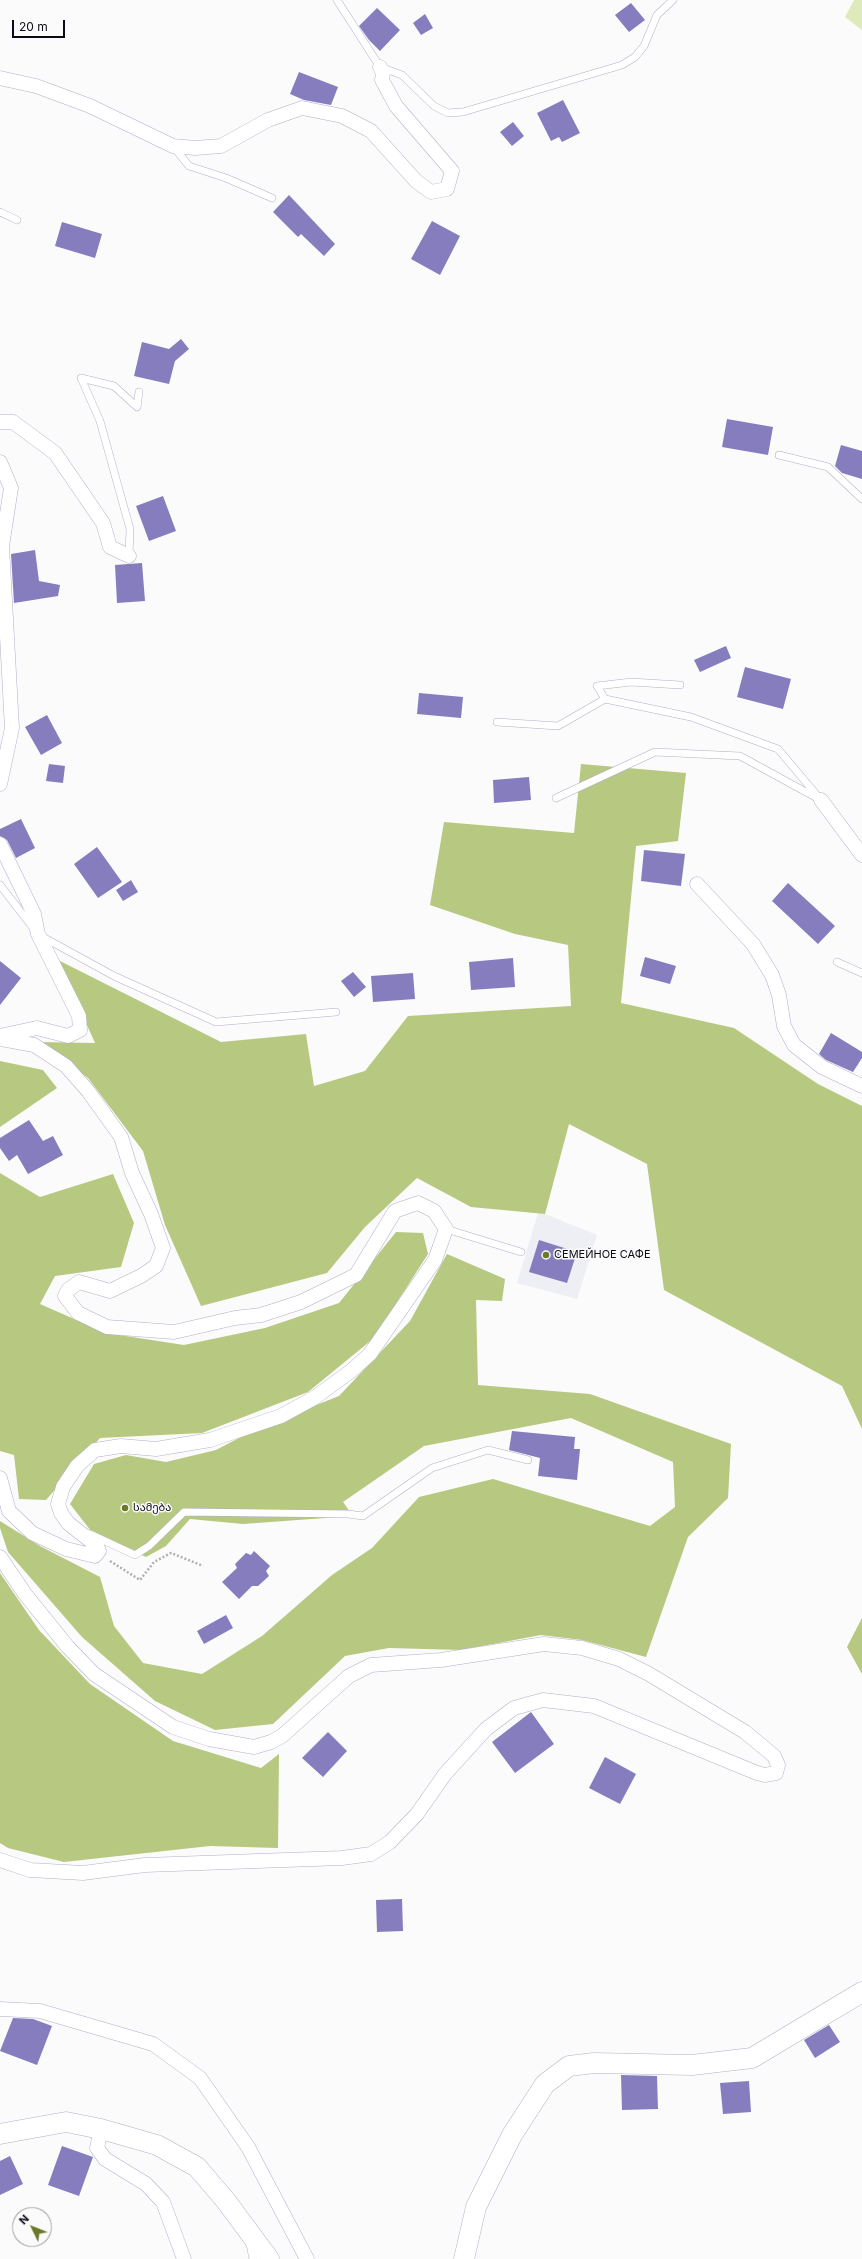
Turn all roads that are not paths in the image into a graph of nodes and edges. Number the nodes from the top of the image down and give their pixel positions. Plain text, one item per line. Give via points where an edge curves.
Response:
1 (337, 0) edge
2 (673, 0) edge
3 (380, 68) junction
4 (0, 78) edge
5 (173, 146) junction
6 (272, 198) dead end
7 (0, 212) edge
8 (17, 220) dead end
9 (139, 392) dead end
10 (0, 422) edge
11 (779, 455) dead end
12 (0, 462) edge
13 (862, 499) edge
14 (129, 556) joint
15 (680, 685) dead end
16 (605, 699) junction
17 (497, 722) dead end
18 (0, 784) edge
19 (556, 798) dead end
20 (821, 800) junction
21 (0, 844) edge
22 (862, 855) edge
23 (697, 884) dead end
24 (0, 885) edge
25 (38, 934) junction
26 (837, 962) dead end
27 (862, 972) edge
28 (336, 1012) dead end
29 (0, 1038) edge
30 (862, 1086) edge
31 (446, 1229) junction
32 (521, 1252) dead end
33 (528, 1460) dead end
34 (0, 1478) edge
35 (68, 1523) junction
36 (0, 1557) edge
37 (0, 1860) edge
38 (862, 1992) edge
39 (0, 2009) edge
40 (101, 2129) junction
41 (8, 2135) edge
42 (246, 2228) junction
43 (184, 2259) edge
44 (253, 2259) edge
45 (269, 2259) edge
46 (307, 2259) edge
47 (464, 2259) edge

1 - 3 lane
2 - 3 lane via 657,15 644,46 635,57 622,65 463,112 448,114 434,106 402,75
3 - 5 street via 383,73 382,80 396,106 452,171 447,189 431,192 416,181 371,131 342,116 302,108 268,120 221,146
4 - 5 street via 36,86 90,106
5 - 6 lane via 189,166 226,178
7 - 8 lane
9 - 14 lane via 137,407 114,386 81,378 100,421 130,529
10 - 14 street via 13,422 55,453 103,523 110,547
11 - 13 lane via 828,467
12 - 18 street via 11,488 2,546 12,728
15 - 16 lane via 631,682 597,686
16 - 17 lane via 558,726
16 - 20 lane via 691,717 778,749
19 - 20 lane via 654,752 740,756
20 - 22 street
21 - 25 street via 34,914
23 - 30 street via 753,944 772,975 784,1026 794,1045 822,1067
24 - 25 lane
25 - 28 lane via 114,976 216,1022
25 - 29 street via 79,1016 80,1030 68,1036 37,1028
26 - 27 lane
29 - 31 street via 34,1045 66,1066 88,1091 121,1137 132,1173 151,1214 163,1248 156,1266 110,1291 79,1282 68,1290 65,1296 78,1313 107,1327 174,1332 235,1318 261,1315 301,1302 356,1275 394,1211 418,1203 434,1211
31 - 32 lane
31 - 35 street via 435,1260 370,1354 351,1371 314,1398 281,1416 210,1440 156,1449 121,1446 95,1450 77,1466 63,1487 58,1504
33 - 35 lane via 488,1450 432,1468 363,1516 184,1512 150,1546 135,1555
34 - 35 street via 9,1511 32,1533 66,1549 90,1556 98,1554 97,1546
36 - 37 street via 30,1600 67,1646 94,1674 173,1727 209,1739 254,1747 271,1742 282,1736 348,1676 371,1665 441,1660 544,1644 582,1648 619,1659 649,1674 746,1732 774,1756 778,1765 776,1773 757,1773 594,1706 543,1700 514,1708 486,1729 445,1774 417,1814 390,1842 371,1854 342,1858 145,1865 83,1873 30,1870
38 - 47 street via 752,2058 692,2065 594,2063 569,2066 545,2084 512,2135 476,2207
39 - 46 street via 40,2012 153,2044 200,2078 248,2147
40 - 41 street via 66,2122
40 - 42 street via 157,2145 198,2167
40 - 43 street via 97,2148 105,2158 146,2184 163,2202
42 - 44 lane
42 - 45 street

